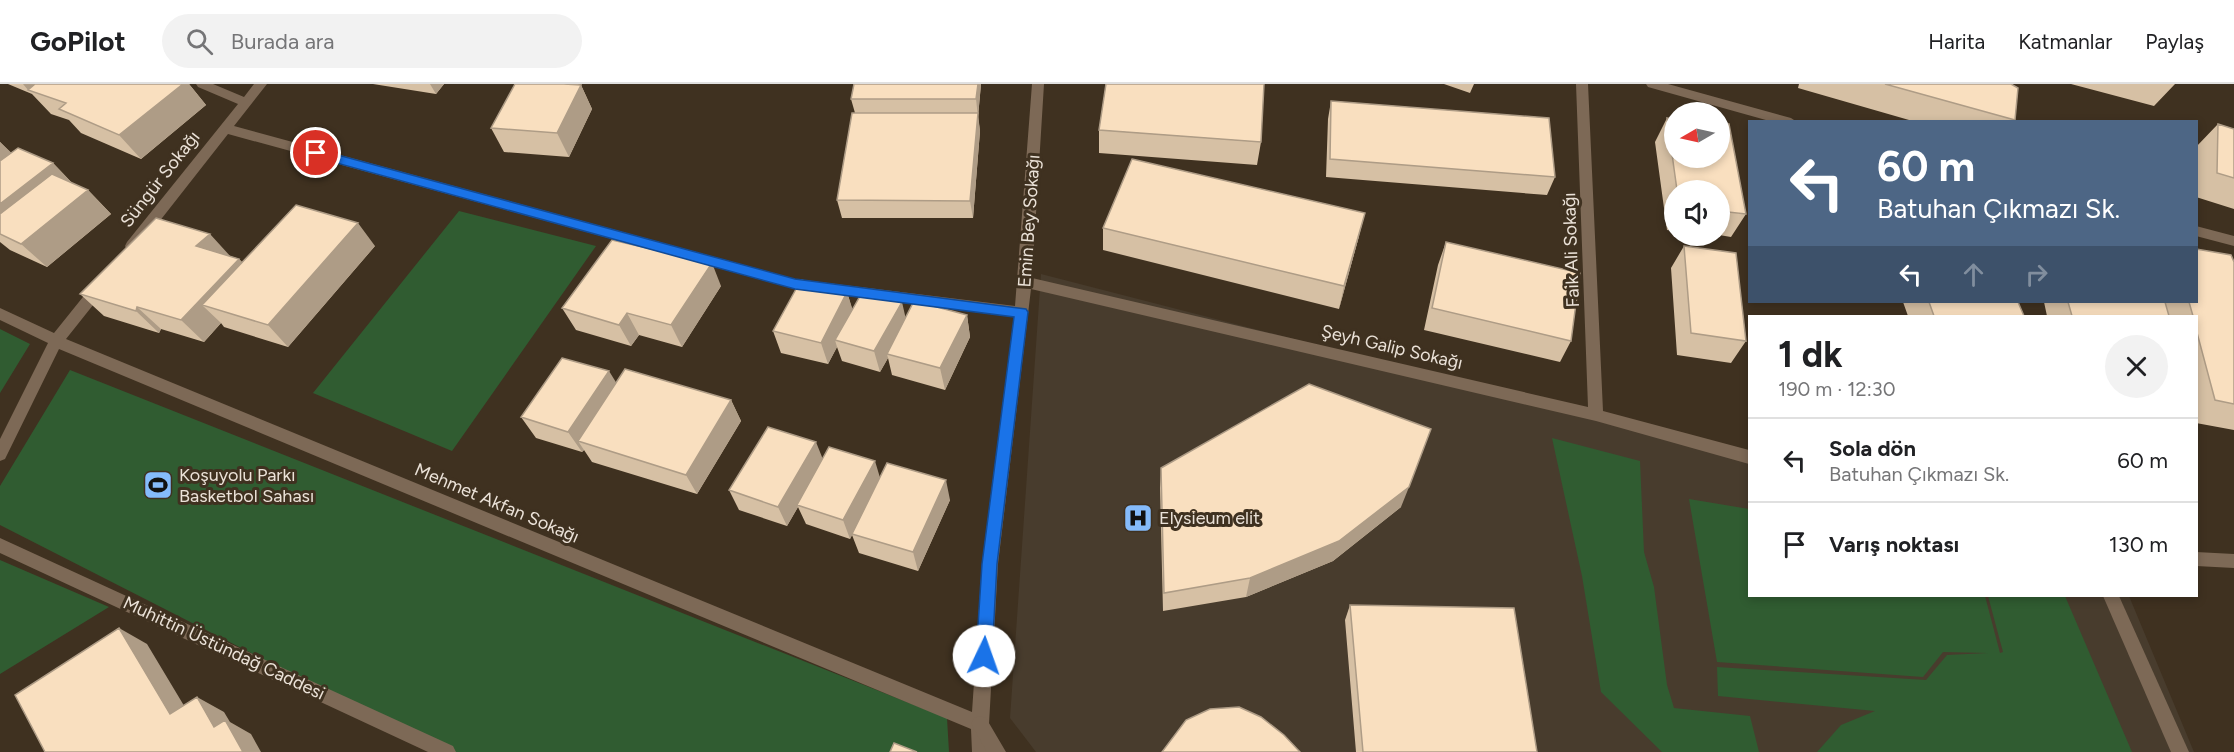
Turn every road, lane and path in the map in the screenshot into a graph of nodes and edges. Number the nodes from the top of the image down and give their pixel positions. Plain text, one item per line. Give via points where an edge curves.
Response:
1 (202, 84) edge
2 (261, 84) edge
3 (1038, 84) edge
4 (1582, 84) edge
5 (1652, 84) edge
6 (246, 103) junction
7 (1784, 120) edge
8 (224, 128) junction
9 (2198, 232) edge
10 (2234, 241) edge
11 (121, 259) edge
12 (107, 278) edge
13 (1025, 282) junction
14 (1021, 312) junction
15 (0, 314) edge
16 (56, 341) junction
17 (1596, 415) junction
18 (0, 454) edge
19 (1748, 458) edge
20 (0, 545) edge
21 (2198, 559) edge
22 (2234, 561) edge
23 (2111, 597) edge
24 (980, 724) junction
25 (447, 752) edge
26 (981, 752) edge
27 (996, 752) edge
28 (2180, 752) edge

1 - 6 street
2 - 6 street, Süngür Sokağı
3 - 13 street, Emin Bey Sokağı
4 - 17 street, Faik Ali Sokağı
5 - 7 street
6 - 8 street, Süngür Sokağı
8 - 11 street, Süngür Sokağı
8 - 14 street via 795,284
9 - 10 street
12 - 16 street
13 - 14 street, Emin Bey Sokağı
13 - 17 street, Şeyh Galip Sokağı
14 - 24 street, Emin Bey Sokağı via 990,564
15 - 16 street, Mehmet Akfan Sokağı
16 - 18 street
16 - 24 street, Mehmet Akfan Sokağı
17 - 19 street, Şeyh Galip Sokağı
20 - 25 street, Muhittin Üstündağ Caddesi
21 - 22 street
23 - 28 street
24 - 26 street, Emin Bey Sokağı
24 - 27 street

